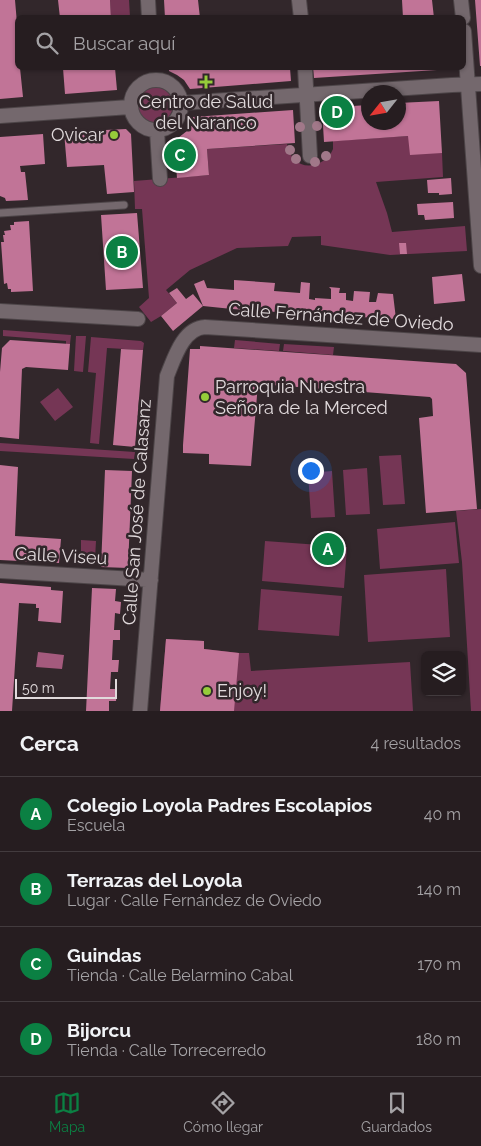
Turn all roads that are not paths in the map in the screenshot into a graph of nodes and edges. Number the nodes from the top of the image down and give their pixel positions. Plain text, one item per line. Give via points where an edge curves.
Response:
1 (148, 0) edge
2 (299, 0) edge
3 (461, 0) edge
4 (149, 15) edge
5 (301, 15) edge
6 (462, 15) edge
7 (466, 42) edge
8 (304, 70) edge
9 (153, 74) edge
10 (474, 84) edge
11 (306, 87) dead end
12 (307, 102) dead end
13 (182, 103) junction
14 (130, 107) junction
15 (0, 116) edge
16 (157, 131) junction
17 (310, 156) dead end
18 (160, 179) dead end
19 (124, 205) dead end
20 (0, 213) edge
21 (481, 266) edge
22 (0, 311) edge
23 (138, 319) dead end
24 (199, 328) joint
25 (481, 345) edge
26 (0, 571) edge
27 (151, 580) junction
28 (140, 711) edge

1 - 4 street
2 - 5 street
3 - 6 street
7 - 10 street
8 - 11 street
9 - 13 street via 175,89
9 - 14 street via 134,91
10 - 13 street
10 - 21 street
12 - 17 street
13 - 16 street via 172,125
14 - 15 street
14 - 16 street via 136,121 149,130
16 - 18 street
19 - 20 lane
22 - 23 street
24 - 25 street, Calle Fernández de Oviedo
24 - 27 street, Calle San José de Calasanz via 184,341 167,376
26 - 27 street, Calle Viseu
27 - 28 street, Calle San José de Calasanz

